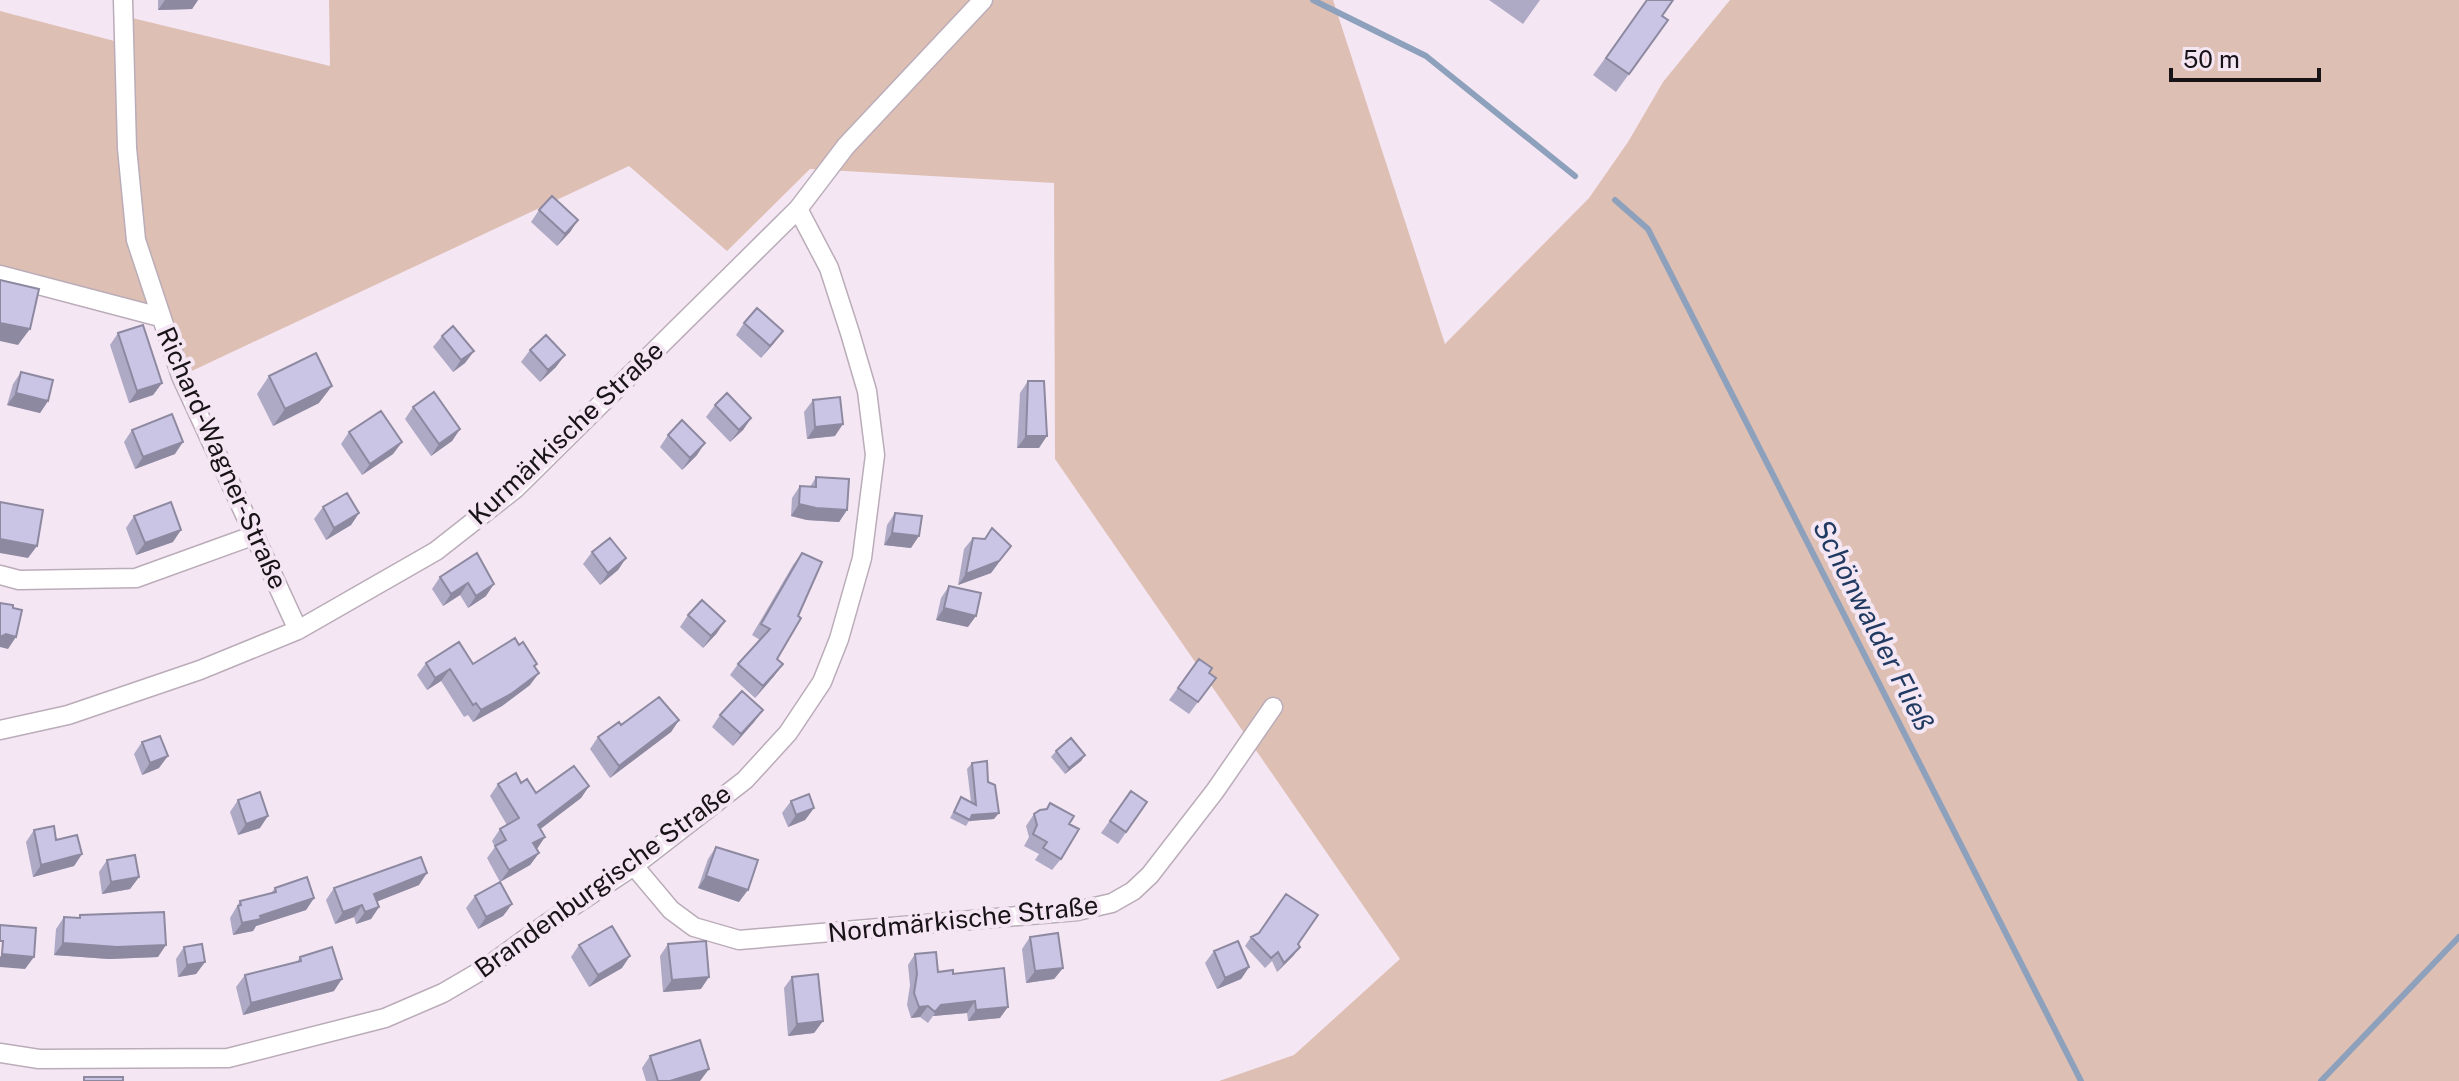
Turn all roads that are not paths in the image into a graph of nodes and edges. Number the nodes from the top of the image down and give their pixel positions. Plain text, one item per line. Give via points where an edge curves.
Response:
1 (123, 0) edge
2 (983, 0) edge
3 (798, 209) junction
4 (0, 275) edge
5 (160, 317) junction
6 (255, 535) junction
7 (0, 575) edge
8 (298, 630) junction
9 (1273, 707) dead end
10 (0, 730) edge
11 (634, 866) junction
12 (0, 1053) edge

1 - 5 street, Richard-Wagner-Straße via 127,148 136,240
2 - 3 street, Kurmärkische Straße via 846,146
3 - 8 street, Kurmärkische Straße via 515,489 436,551
3 - 11 street, Brandenburgische Straße via 829,268 867,391 875,455 862,558 822,682 788,733 745,780
4 - 5 street
5 - 6 street, Richard-Wagner-Straße via 181,376
6 - 7 street via 136,578 19,580
6 - 8 street, Richard-Wagner-Straße
8 - 10 street, Kurmärkische Straße via 68,715
9 - 11 street, Nordmärkische Straße via 1150,875 1112,903 1077,911 739,940 694,927 671,910
11 - 12 street, Brandenburgische Straße via 484,969 385,1018 228,1058 39,1059

